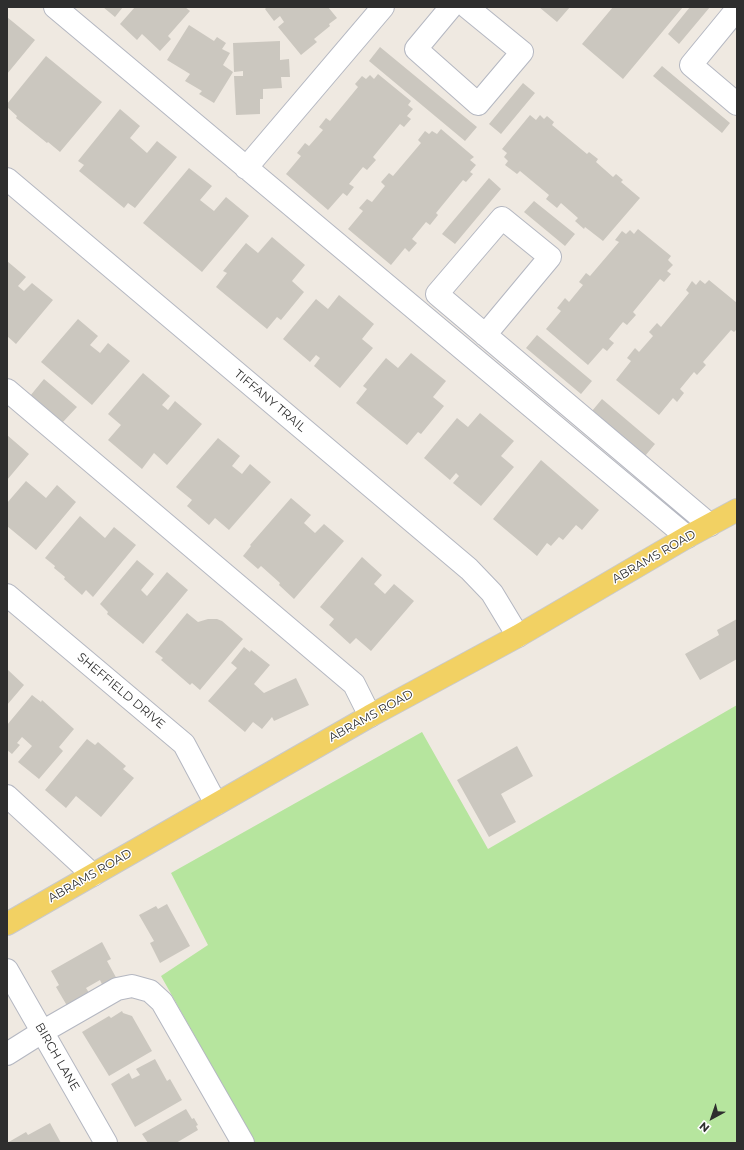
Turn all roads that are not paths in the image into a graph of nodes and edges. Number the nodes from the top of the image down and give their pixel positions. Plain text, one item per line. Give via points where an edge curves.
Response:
1 (55, 7) edge
2 (383, 7) edge
3 (451, 7) edge
4 (467, 7) edge
5 (737, 9) edge
6 (737, 104) edge
7 (246, 168) junction
8 (7, 179) edge
9 (485, 335) junction
10 (7, 390) edge
11 (737, 510) edge
12 (710, 525) junction
13 (687, 537) junction
14 (7, 595) edge
15 (518, 636) junction
16 (370, 716) junction
17 (7, 796) edge
18 (216, 804) junction
19 (93, 875) junction
20 (7, 924) edge
21 (7, 970) edge
22 (42, 1032) junction
23 (7, 1054) edge
24 (106, 1143) edge
25 (243, 1143) edge

1 - 7 street
2 - 7 street
3 - 4 street via 416,49 478,104 522,52
5 - 6 street via 691,65
7 - 13 street
8 - 15 street, TIFFANY TRAIL via 469,569 492,593
9 - 9 street via 437,294 502,218 550,257
9 - 12 street
10 - 16 street via 354,684
11 - 12 main road, ABRAMS ROAD
12 - 13 main road, ABRAMS ROAD
13 - 15 main road, ABRAMS ROAD
14 - 18 street, SHEFFIELD DRIVE via 184,744
15 - 16 main road, ABRAMS ROAD
16 - 18 main road, ABRAMS ROAD
17 - 19 street
18 - 19 main road, ABRAMS ROAD
19 - 20 main road, ABRAMS ROAD
21 - 22 street, BIRCH LANE
22 - 23 street
22 - 24 street, BIRCH LANE
22 - 25 street via 117,989 132,986 150,991 162,1002

